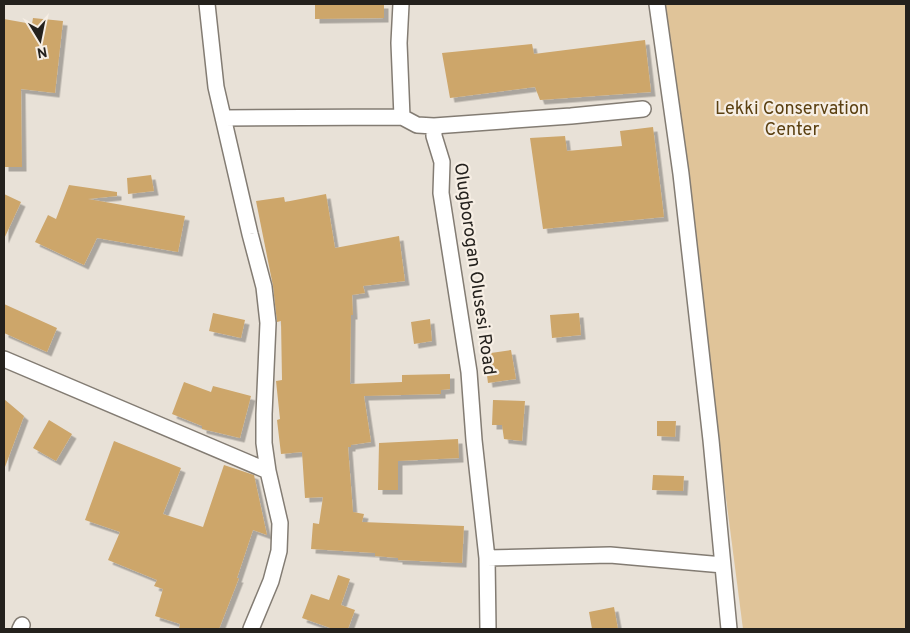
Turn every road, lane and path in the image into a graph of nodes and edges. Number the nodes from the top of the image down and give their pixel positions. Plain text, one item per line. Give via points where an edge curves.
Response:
1 (207, 4) edge
2 (402, 4) edge
3 (657, 4) edge
4 (642, 109) dead end
5 (402, 117) junction
6 (223, 118) junction
7 (434, 126) junction
8 (4, 359) edge
9 (268, 471) junction
10 (487, 558) junction
11 (723, 565) junction
12 (251, 629) edge
13 (488, 629) edge
14 (729, 629) edge

1 - 6 street via 216,88
2 - 5 street via 399,43
3 - 11 street via 681,174
4 - 7 street
5 - 6 street
5 - 7 street via 417,125
6 - 9 street via 264,287 268,323 264,443
7 - 10 street, Olugborogan Olusesi Road via 442,162 441,193 470,372
8 - 9 street
9 - 12 street via 280,524 279,551 271,581
10 - 11 street via 610,555
10 - 13 street, Olugborogan Olusesi Road
11 - 14 street

